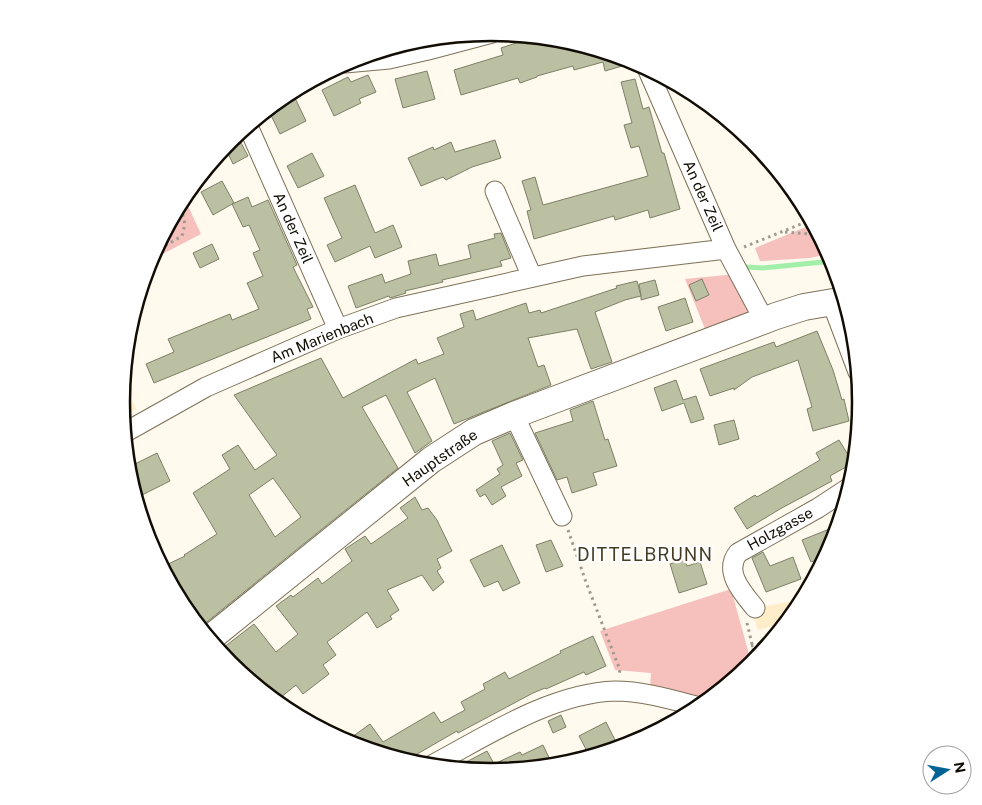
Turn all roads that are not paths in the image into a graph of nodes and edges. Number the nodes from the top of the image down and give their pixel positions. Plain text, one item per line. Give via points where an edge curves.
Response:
1 (454, 43) edge
2 (374, 60) edge
3 (652, 80) edge
4 (251, 133) edge
5 (495, 192) dead end
6 (726, 249) junction
7 (532, 277) junction
8 (838, 301) edge
9 (764, 320) junction
10 (338, 329) junction
11 (514, 415) junction
12 (131, 430) edge
13 (841, 492) edge
14 (562, 516) dead end
15 (751, 603) road end
16 (214, 635) edge
17 (690, 704) edge
18 (441, 760) edge

1 - 2 street
3 - 6 street, An der Zeil
4 - 10 street, An der Zeil
5 - 7 street
6 - 7 street, Am Marienbach via 583,266
6 - 9 street, An der Zeil
7 - 10 street, Am Marienbach via 396,308
8 - 9 street, Hauptstraße via 799,308
9 - 11 street, Hauptstraße
10 - 12 street, Am Marienbach via 206,387
11 - 14 street
11 - 16 street, Hauptstraße via 474,432 431,460
13 - 15 street, Holzgasse via 738,554 732,569
17 - 18 street via 616,691 583,695 539,709

